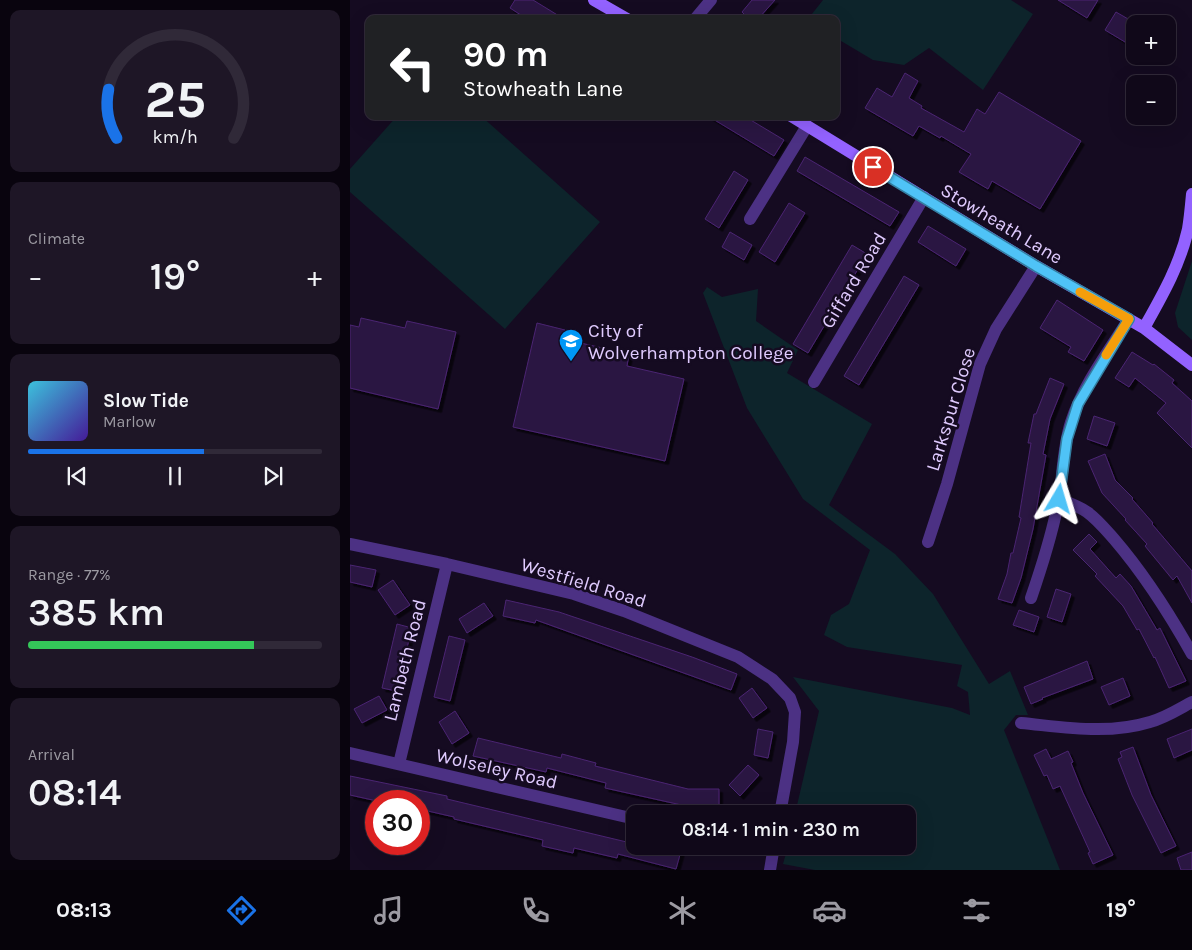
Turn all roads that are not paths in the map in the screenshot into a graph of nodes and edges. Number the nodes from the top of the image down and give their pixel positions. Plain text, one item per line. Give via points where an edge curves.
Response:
1 (594, 0) edge
2 (711, 0) edge
3 (620, 15) edge
4 (698, 15) edge
5 (797, 120) edge
6 (807, 126) junction
7 (1192, 194) edge
8 (924, 198) junction
9 (750, 219) dead end
10 (1036, 266) junction
11 (1129, 319) junction
12 (1144, 328) junction
13 (1192, 365) edge
14 (814, 382) dead end
15 (1059, 499) junction
16 (928, 542) dead end
17 (350, 544) edge
18 (447, 564) junction
19 (1031, 598) dead end
20 (1192, 654) edge
21 (1192, 702) edge
22 (1021, 722) dead end
23 (350, 753) edge
24 (399, 764) junction
25 (782, 805) edge
26 (626, 817) edge
27 (773, 855) edge
28 (770, 870) edge

1 - 3 street
2 - 4 street
5 - 6 street, Stowheath Lane
6 - 8 street, Stowheath Lane
6 - 9 street
7 - 12 street via 1181,253 1170,282
8 - 10 street, Stowheath Lane
8 - 14 street, Giffard Road
10 - 11 street, Stowheath Lane
10 - 16 street, Larkspur Close via 996,329 980,364
11 - 12 street, Stowheath Lane
11 - 15 street via 1078,404 1067,439
12 - 13 street, Stowheath Lane
15 - 19 street
15 - 20 street via 1088,513 1123,550 1145,576
17 - 18 street, Westfield Road
18 - 24 street, Lambeth Road
18 - 25 street, Westfield Road via 574,594 624,611 738,657 772,679 790,698 795,712
21 - 22 street via 1152,722 1116,729 1081,729
23 - 24 street, Wolseley Road
24 - 26 street, Wolseley Road
27 - 28 street

